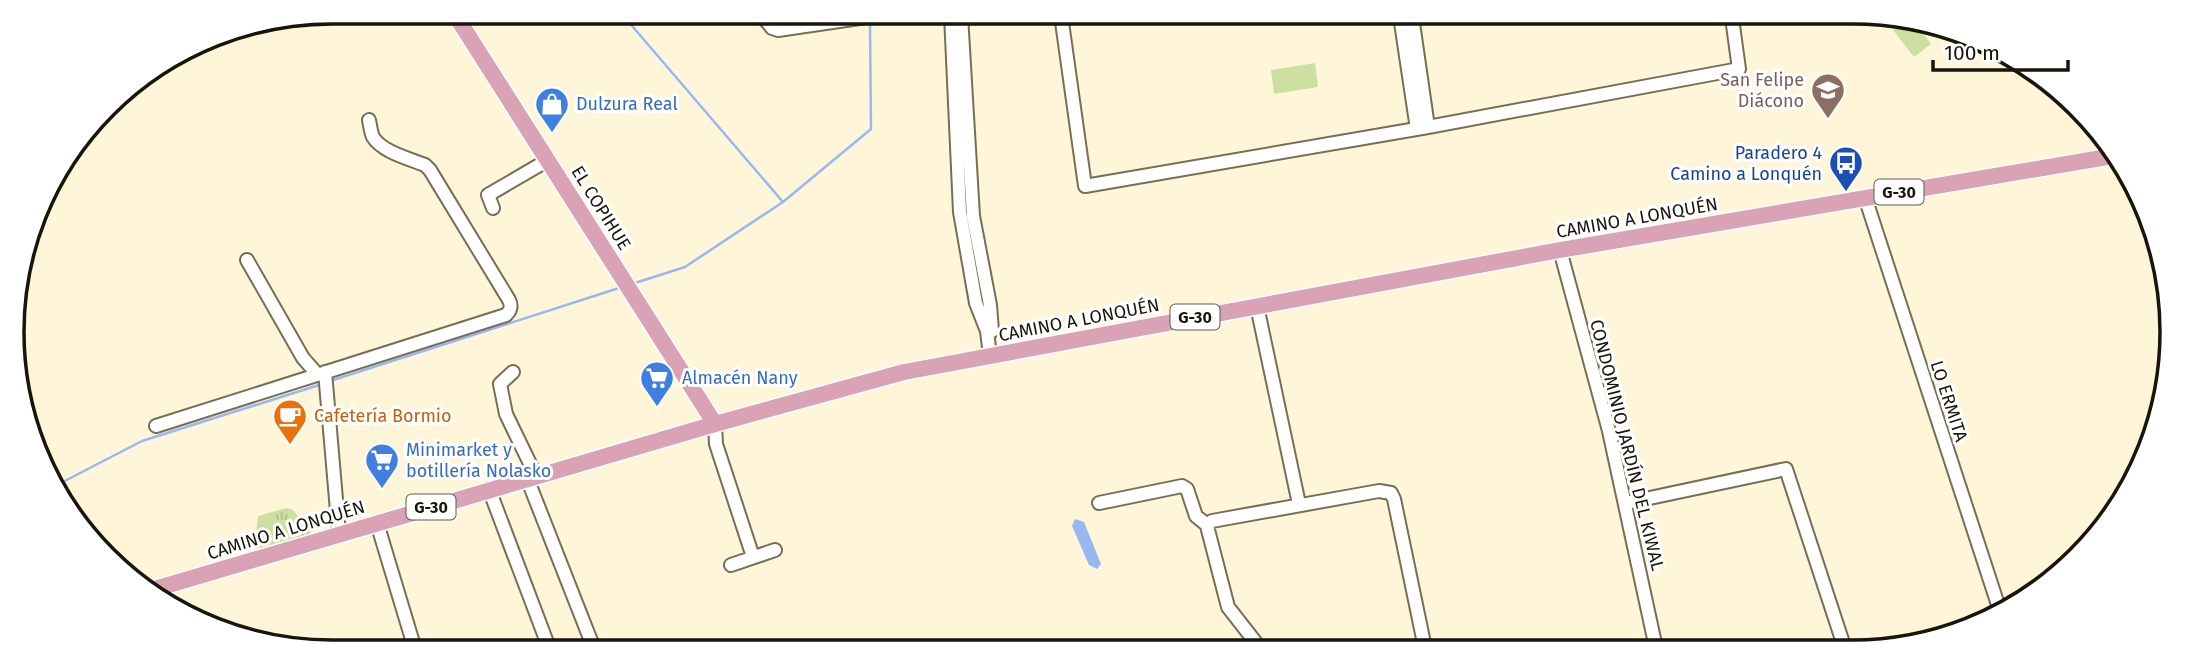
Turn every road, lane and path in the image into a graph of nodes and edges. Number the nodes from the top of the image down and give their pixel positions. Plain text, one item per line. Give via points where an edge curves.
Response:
1 (461, 24) edge
2 (770, 24) edge
3 (819, 24) edge
4 (951, 24) edge
5 (962, 24) edge
6 (1062, 24) edge
7 (1402, 24) edge
8 (1413, 24) edge
9 (1733, 24) edge
10 (369, 120) dead end
11 (1422, 128) junction
12 (2106, 157) edge
13 (548, 160) junction
14 (1865, 197) junction
15 (493, 208) dead end
16 (1560, 250) junction
17 (247, 260) dead end
18 (1257, 306) junction
19 (993, 355) junction
20 (513, 372) dead end
21 (321, 373) junction
22 (715, 424) junction
23 (156, 426) dead end
24 (532, 477) junction
25 (489, 489) junction
26 (1099, 503) dead end
27 (1626, 503) junction
28 (1299, 505) junction
29 (377, 523) junction
30 (1208, 524) junction
31 (339, 534) junction
32 (775, 550) dead end
33 (753, 557) junction
34 (731, 565) dead end
35 (160, 587) edge
36 (1998, 603) edge
37 (412, 640) edge
38 (546, 640) edge
39 (591, 640) edge
40 (1254, 640) edge
41 (1423, 640) edge
42 (1654, 640) edge
43 (1842, 640) edge

1 - 13 main road, EL COPIHUE
2 - 3 street via 778,30
4 - 19 street via 960,212 976,303
5 - 19 street via 975,230
6 - 11 street via 1084,187
7 - 11 street
8 - 11 street
9 - 11 street via 1739,69
10 - 21 street via 373,136 385,147 430,170 512,306 506,315
12 - 14 main road, CAMINO A LONQUÉN / G-30
13 - 15 street via 488,195
13 - 22 main road, EL COPIHUE
14 - 16 main road, CAMINO A LONQUÉN / G-30
14 - 36 street, LO ERMITA
16 - 18 main road, CAMINO A LONQUÉN / G-30
16 - 27 street, CONDOMINIO JARDÍN DEL KIWAL
17 - 21 street via 303,358
18 - 19 main road, CAMINO A LONQUÉN / G-30
18 - 28 street
19 - 22 main road, CAMINO A LONQUÉN / G-30 via 888,376
20 - 24 street via 500,384 506,414
21 - 23 street
21 - 31 street
22 - 24 main road, CAMINO A LONQUÉN / G-30
22 - 33 street via 716,444
24 - 25 main road, CAMINO A LONQUÉN / G-30
24 - 39 street
25 - 29 main road, CAMINO A LONQUÉN / G-30
25 - 38 street
26 - 30 street via 1182,486 1197,518
27 - 42 street, CONDOMINIO JARDÍN DEL KIWAL
27 - 43 street via 1786,469
28 - 30 street
28 - 41 street via 1379,491 1391,493
29 - 31 main road, CAMINO A LONQUÉN / G-30
29 - 37 street
30 - 40 street via 1228,607
31 - 35 main road, CAMINO A LONQUÉN / G-30
32 - 33 street
33 - 34 street

